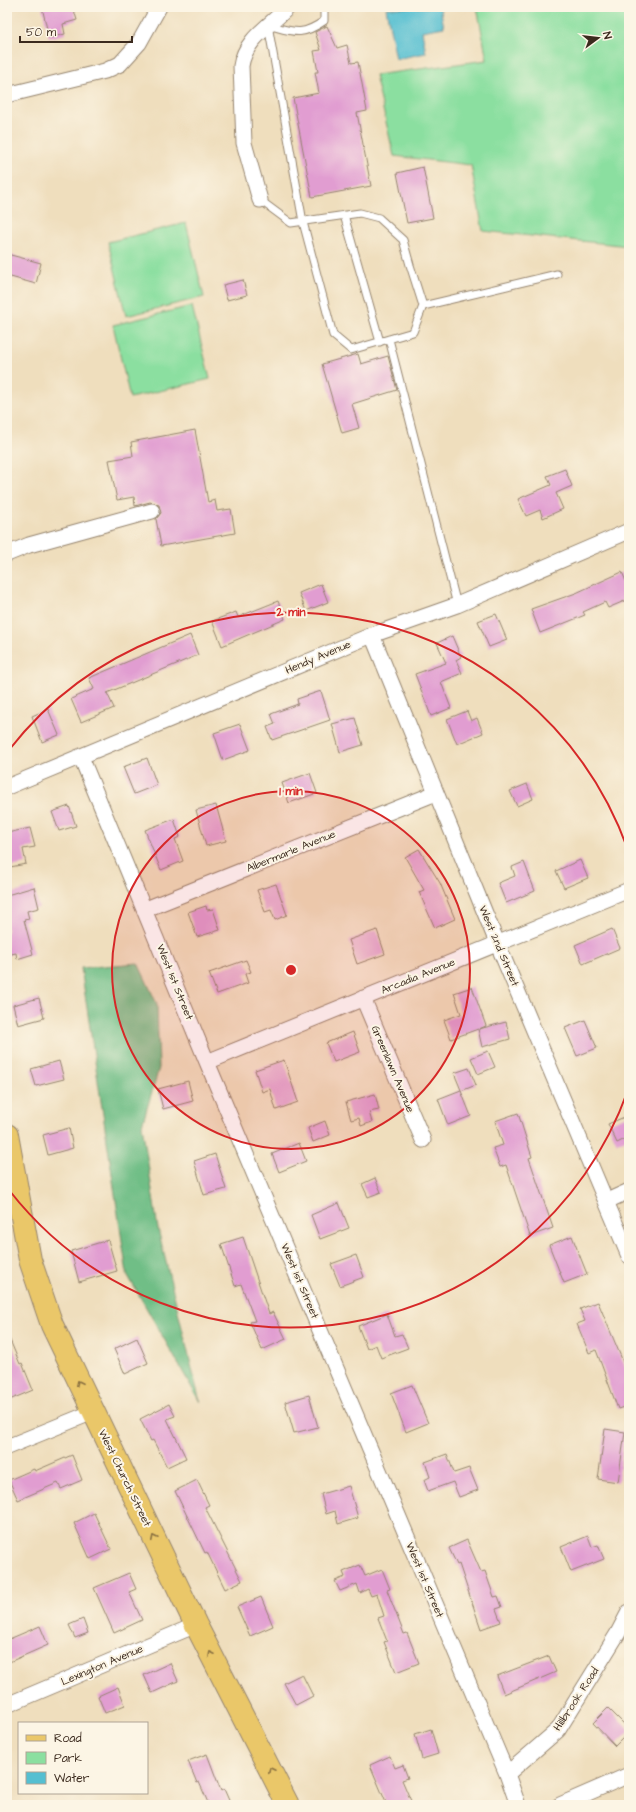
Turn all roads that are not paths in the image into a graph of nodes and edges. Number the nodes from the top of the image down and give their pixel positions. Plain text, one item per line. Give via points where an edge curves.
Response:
1 (159, 7) edge
2 (288, 7) edge
3 (324, 7) edge
4 (268, 25) junction
5 (7, 95) edge
6 (260, 200) joint
7 (344, 215) junction
8 (303, 222) junction
9 (557, 274) dead end
10 (423, 306) junction
11 (389, 339) junction
12 (380, 342) junction
13 (152, 511) dead end
14 (629, 531) edge
15 (7, 554) edge
16 (457, 605) junction
17 (372, 635) junction
18 (81, 757) junction
19 (7, 787) edge
20 (436, 793) junction
21 (627, 896) edge
22 (146, 909) junction
23 (498, 945) junction
24 (363, 998) junction
25 (207, 1062) junction
26 (8, 1140) edge
27 (423, 1140) dead end
28 (629, 1191) edge
29 (607, 1201) junction
30 (629, 1256) edge
31 (93, 1412) junction
32 (7, 1448) edge
33 (629, 1612) edge
34 (196, 1625) junction
35 (7, 1705) edge
36 (507, 1774) junction
37 (629, 1775) edge
38 (288, 1805) edge
39 (518, 1805) edge
40 (560, 1805) edge

1 - 5 street via 139,43 120,64 105,71
2 - 4 street
3 - 4 lane via 324,21 297,33
4 - 6 street via 255,36 246,49 241,66 244,143
4 - 8 lane
6 - 8 lane via 291,223
7 - 8 lane
7 - 10 lane via 360,212 379,218 404,240
7 - 12 lane
8 - 12 lane via 333,335 351,350
9 - 10 lane
10 - 11 lane via 413,332
11 - 12 lane
11 - 16 lane
13 - 15 street via 29,545
14 - 16 street, Hendy Avenue
16 - 17 street, Hendy Avenue
17 - 18 street, Hendy Avenue
17 - 20 street, West 2nd Street
18 - 19 street, Hendy Avenue
18 - 22 street, West 1st Street
20 - 22 street, Albermarle Avenue
20 - 23 street, West 2nd Street
21 - 23 street, Arcadia Avenue
22 - 25 street, West 1st Street
23 - 24 street, Arcadia Avenue
23 - 29 street, West 2nd Street
24 - 25 street, Arcadia Avenue
24 - 27 street, Greenlawn Avenue
25 - 36 street, West 1st Street
31 -> 26 main road, West Church Street via 52,1325 30,1260
28 - 29 street
29 - 30 street, West 2nd Street
31 - 32 street
34 -> 31 main road, West Church Street
33 - 36 street, Hillbrook Road via 558,1730
34 - 35 street, Lexington Avenue
38 -> 34 main road, West Church Street
36 - 39 street, West 1st Street
37 - 40 street

